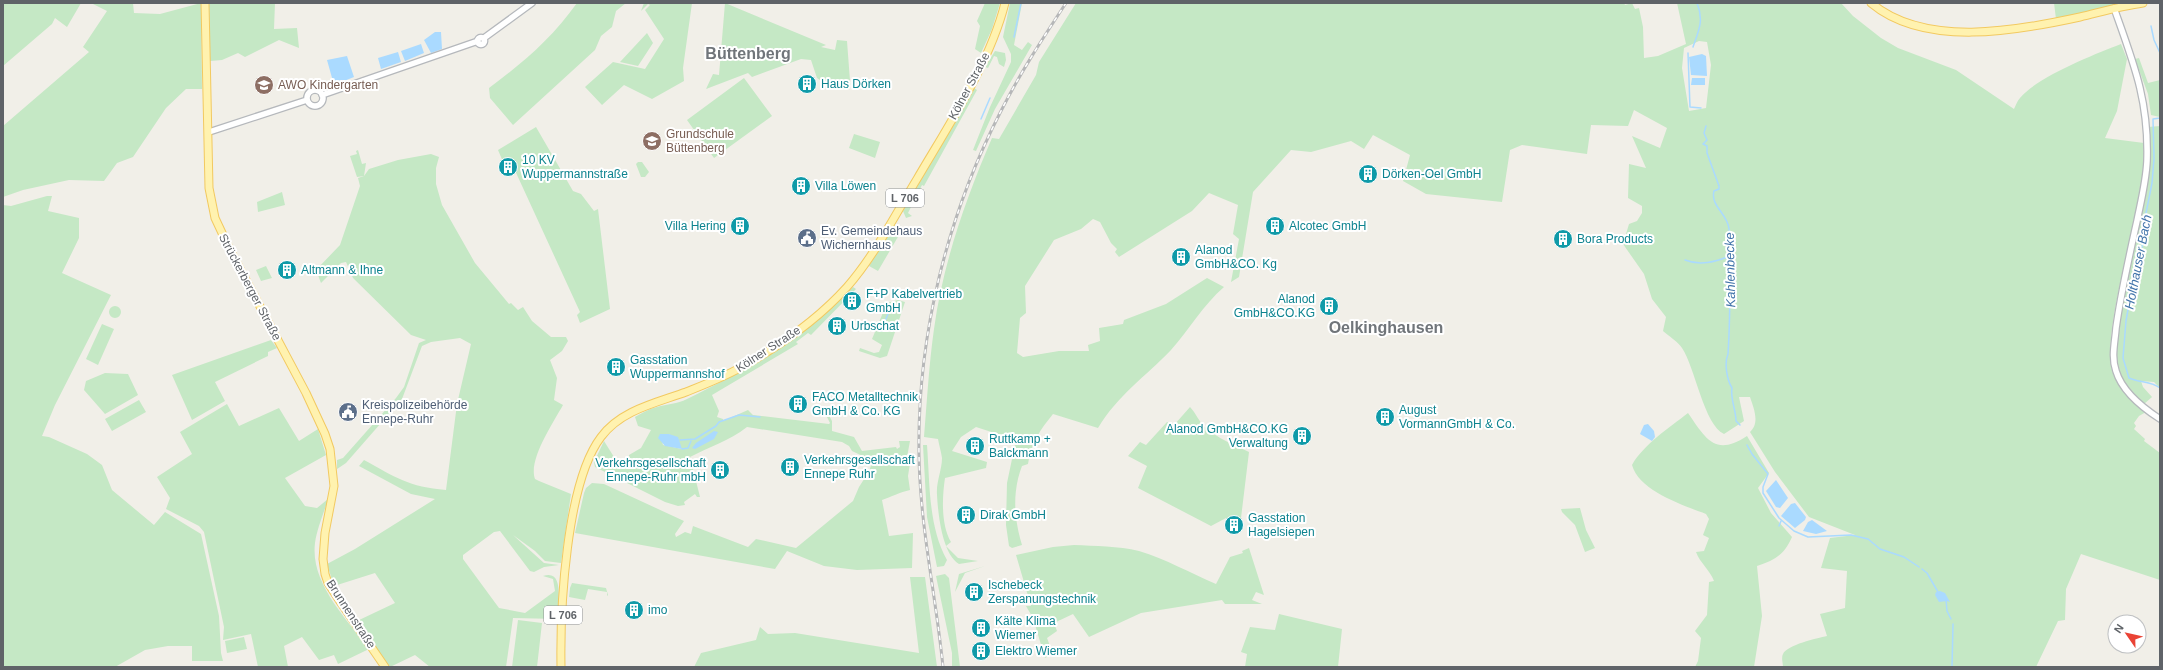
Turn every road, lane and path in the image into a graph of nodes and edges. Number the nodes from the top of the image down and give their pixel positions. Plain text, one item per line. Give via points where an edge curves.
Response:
1 (206, 3) edge
2 (532, 3) edge
3 (1005, 3) edge
4 (1871, 3) edge
5 (2143, 3) edge
6 (2114, 8) junction
7 (322, 95) junction
8 (307, 100) junction
9 (209, 132) junction
10 (2160, 419) edge
11 (323, 559) joint
12 (385, 667) edge
13 (561, 667) edge

1 - 9 main road, Strückerberger Straße
2 - 7 street via 484,38 480,37 478,41
3 - 13 main road, Kölner Straße / L 706 via 993,40 956,111 884,233 861,270 846,288 803,326 754,360 700,386 633,412 611,426 598,441 581,477 572,524 564,584
4 - 6 main road via 1894,19 1910,25 1958,31 2014,28
5 - 6 main road
6 - 10 street via 2143,94 2147,153 2144,187 2119,308 2114,366 2129,392
7 - 8 street via 319,91 312,90 307,95
7 - 8 street via 322,101 317,106 312,106
8 - 9 street
9 - 11 main road, Strückerberger Straße via 209,188 215,218 314,408 330,449 334,486
11 - 12 main road, Brunnenstraße via 328,583

